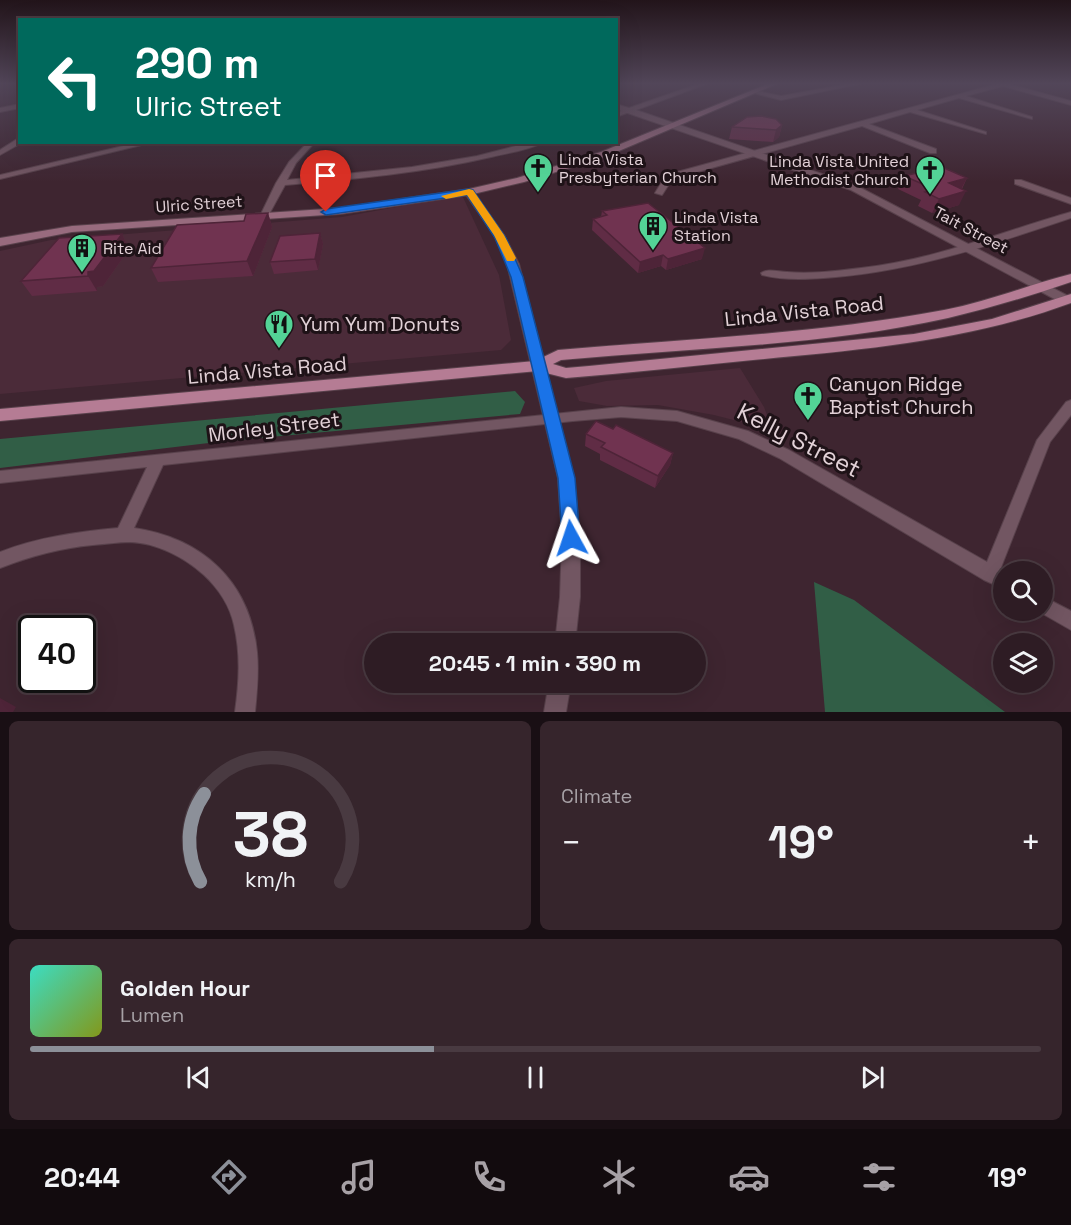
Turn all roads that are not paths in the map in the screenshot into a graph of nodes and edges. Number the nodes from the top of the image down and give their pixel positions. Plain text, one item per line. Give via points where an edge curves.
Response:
1 (648, 116) edge
2 (695, 116) edge
3 (887, 116) edge
4 (930, 116) edge
5 (1024, 116) edge
6 (1030, 118) dead end
7 (861, 123) junction
8 (674, 125) junction
9 (984, 134) dead end
10 (18, 142) edge
11 (142, 144) edge
12 (310, 144) edge
13 (533, 144) edge
14 (933, 151) dead end
15 (0, 153) edge
16 (757, 153) junction
17 (0, 177) edge
18 (1018, 182) dead end
19 (280, 183) junction
20 (469, 192) junction
21 (659, 193) dead end
22 (1071, 201) edge
23 (1071, 215) edge
24 (264, 216) junction
25 (0, 242) edge
26 (969, 248) junction
27 (766, 273) dead end
28 (1071, 278) edge
29 (1043, 288) junction
30 (1069, 300) edge
31 (538, 366) junction
32 (1071, 405) edge
33 (0, 415) edge
34 (552, 419) junction
35 (158, 460) junction
36 (0, 477) edge
37 (122, 536) junction
38 (0, 560) edge
39 (1003, 561) edge
40 (993, 576) edge
41 (1053, 610) edge
42 (1071, 621) edge
43 (566, 633) edge
44 (558, 693) edge
45 (244, 712) edge
46 (555, 712) edge

1 - 8 street, Tait Street
2 - 8 main road, Ulric Street
3 - 7 street
4 - 9 street
5 - 6 street
7 - 14 street
7 - 16 street
8 - 16 street, Tait Street
8 - 20 main road, Ulric Street via 577,164
10 - 15 street
11 - 17 street
12 - 19 street
13 - 19 street via 418,169
16 - 21 street via 680,174 668,179
16 - 26 street, Tait Street via 854,188
18 - 22 street
19 - 24 street
20 - 24 main road, Ulric Street via 351,210
20 - 31 street via 499,235 513,264
23 - 26 street
24 - 25 main road, Ulric Street via 72,229
26 - 27 street via 899,267 786,277
26 - 29 street, Tait Street
28 - 29 main road, Linda Vista Road
29 - 30 street, Tait Street
29 - 31 main road, Linda Vista Road via 979,307 888,324 558,355
30 - 31 main road, Linda Vista Road via 989,323 875,343 566,373
31 - 33 main road, Linda Vista Road
31 - 34 street
32 - 39 street via 1044,440
34 - 35 street, Morley Street
34 - 40 street, Kelly Street via 621,412 677,416 714,424 784,454
34 - 43 street via 566,478 571,538
35 - 36 street, Morley Street
35 - 37 street
37 - 38 street via 62,540
37 - 45 street via 138,535 182,548 208,565 228,587 245,628 249,685
41 - 42 street
44 - 46 street

